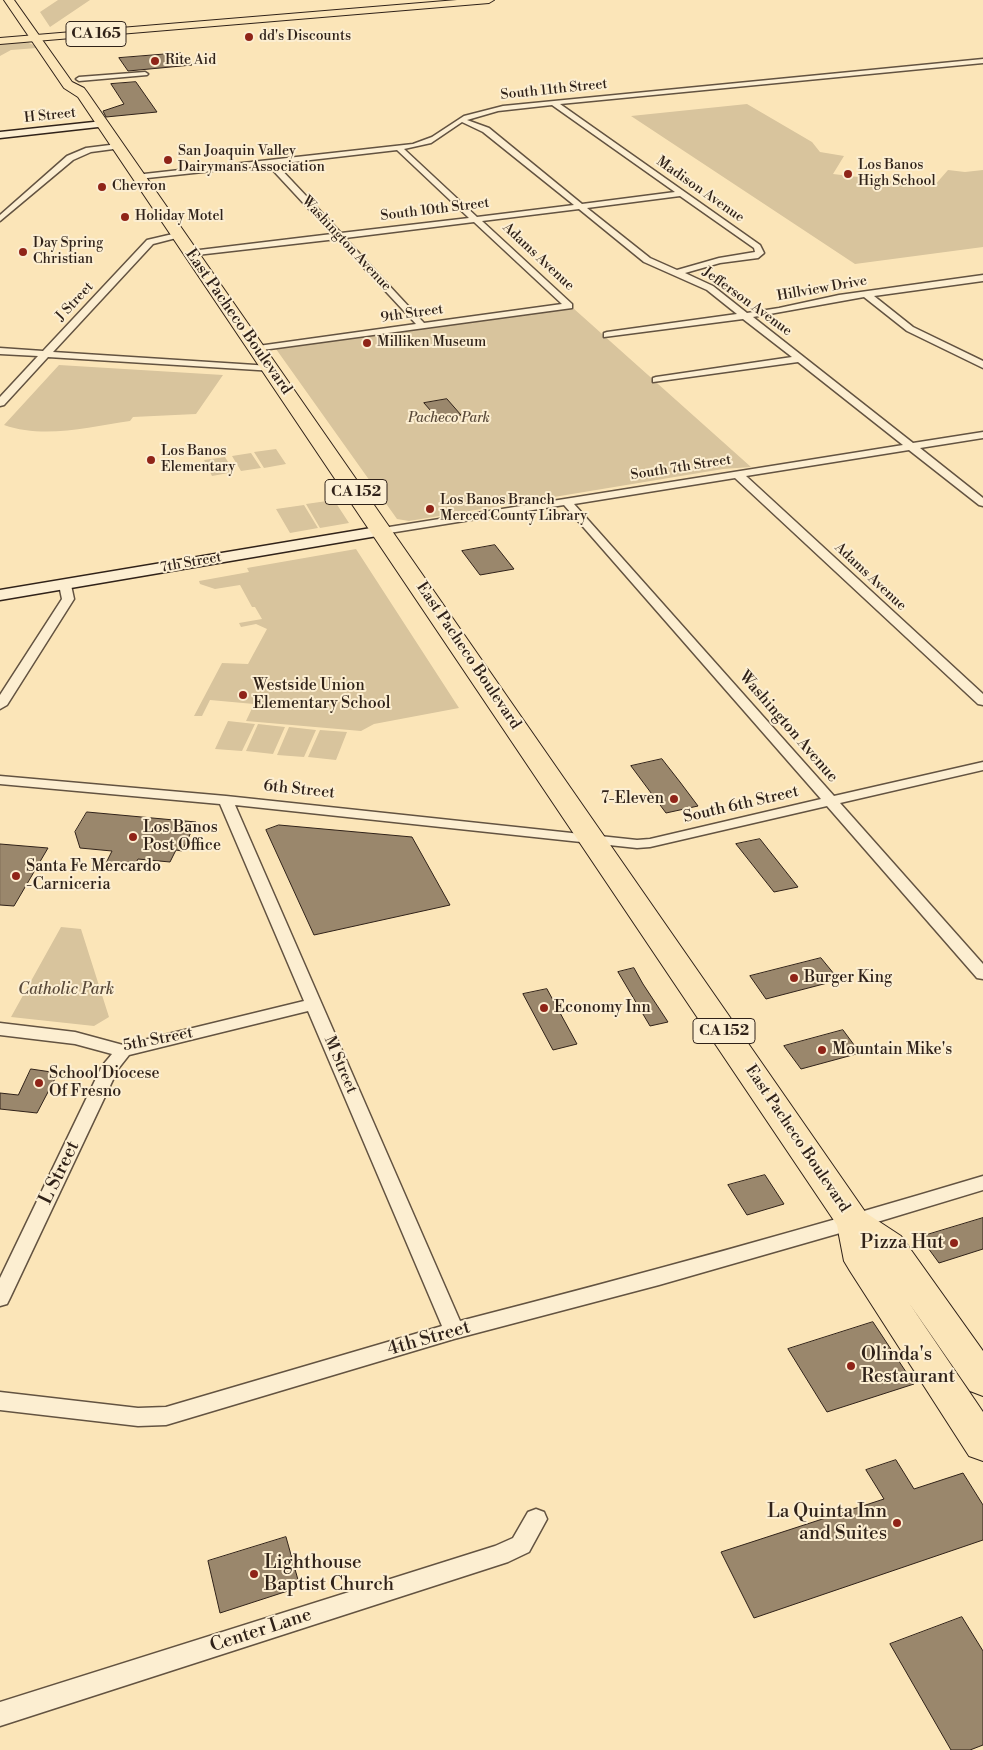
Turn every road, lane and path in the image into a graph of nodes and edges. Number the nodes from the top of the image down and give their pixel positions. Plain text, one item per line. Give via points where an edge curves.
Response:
1 (9, 0) edge
2 (22, 0) edge
3 (489, 0) edge
4 (32, 14) dead end
5 (45, 36) junction
6 (0, 40) edge
7 (983, 61) edge
8 (71, 67) dead end
9 (145, 74) dead end
10 (80, 85) junction
11 (553, 103) junction
12 (462, 120) junction
13 (0, 135) edge
14 (108, 135) junction
15 (88, 141) dead end
16 (399, 148) junction
17 (70, 158) junction
18 (270, 162) junction
19 (138, 177) junction
20 (681, 194) junction
21 (580, 207) junction
22 (0, 219) edge
23 (475, 219) junction
24 (178, 234) junction
25 (339, 236) junction
26 (191, 254) junction
27 (679, 272) junction
28 (978, 278) edge
29 (983, 286) edge
30 (866, 294) junction
31 (569, 306) joint
32 (745, 316) junction
33 (422, 326) junction
34 (606, 335) dead end
35 (258, 349) junction
36 (0, 351) edge
37 (45, 354) junction
38 (800, 359) junction
39 (983, 365) edge
40 (271, 369) junction
41 (656, 380) dead end
42 (0, 403) edge
43 (983, 435) edge
44 (912, 447) junction
45 (737, 474) junction
46 (567, 502) junction
47 (983, 503) edge
48 (383, 531) junction
49 (65, 585) junction
50 (0, 595) edge
51 (983, 701) edge
52 (0, 705) edge
53 (983, 766) edge
54 (0, 780) edge
55 (226, 800) junction
56 (831, 803) junction
57 (594, 840) junction
58 (983, 974) edge
59 (314, 1004) junction
60 (0, 1029) edge
61 (123, 1050) junction
62 (983, 1183) edge
63 (854, 1222) junction
64 (0, 1298) edge
65 (454, 1331) junction
66 (912, 1337) junction
67 (983, 1380) edge
68 (0, 1401) edge
69 (983, 1412) edge
70 (983, 1444) edge
71 (536, 1520) dead end
72 (0, 1714) edge

1 - 5 highway
2 - 4 highway
3 - 5 main road, CA 165
5 - 6 main road, CA 165
5 - 10 highway via 56,66
7 - 11 street, South 11th Street
8 - 10 highway, East Pacheco Boulevard / CA 152
9 - 10 street
10 - 14 highway, East Pacheco Boulevard / CA 152
11 - 12 street, South 11th Street via 491,110
11 - 20 street, Madison Avenue
12 - 16 street, South 11th Street via 436,139
12 - 21 street, Jefferson Avenue via 486,130
13 - 14 street, H Street
14 - 17 street via 89,150
14 - 19 highway, East Pacheco Boulevard / CA 152
15 - 17 street
16 - 18 street, South 11th Street
16 - 23 street, Adams Avenue
17 - 22 street
18 - 19 street, South 11th Street
18 - 25 street, Washington Avenue
19 - 24 highway, East Pacheco Boulevard / CA 152
20 - 21 street, South 10th Street
20 - 27 street, Madison Avenue via 758,247 760,252 755,256
21 - 23 street, South 10th Street
21 - 27 street, Jefferson Avenue via 647,260
23 - 25 street, South 10th Street
23 - 31 street, Adams Avenue
24 - 26 highway, East Pacheco Boulevard / CA 152
24 - 37 street, J Street via 150,242
25 - 26 street, South 10th Street
25 - 33 street, Washington Avenue
26 - 35 highway, East Pacheco Boulevard / CA 152
27 - 32 street, Jefferson Avenue via 710,288
28 - 29 street
28 - 30 street, Hillview Drive
30 - 32 street, Hillview Drive
30 - 39 street via 910,329
31 - 33 street, 9th Street
32 - 34 street, Hillview Drive
32 - 38 street, Jefferson Avenue
33 - 35 street, 9th Street
35 - 40 highway, East Pacheco Boulevard / CA 152
36 - 37 street
37 - 40 street
37 - 42 street, J Street
38 - 41 street
38 - 44 street, Jefferson Avenue
40 - 48 highway, East Pacheco Boulevard / CA 152
43 - 44 street, South 7th Street
44 - 45 street, South 7th Street
44 - 47 street, Jefferson Avenue
45 - 46 street, South 7th Street
45 - 51 street, Adams Avenue
46 - 48 street, South 7th Street
46 - 56 street, Washington Avenue
48 - 49 street, 7th Street
48 - 57 highway, East Pacheco Boulevard / CA 152
49 - 50 street, 7th Street
49 - 52 street via 68,599
53 - 56 street, South 6th Street
54 - 55 street, 6th Street
55 - 57 street, 6th Street
55 - 59 street, M Street
56 - 57 street, South 6th Street via 650,843
56 - 58 street, Washington Avenue
57 - 63 highway, East Pacheco Boulevard / CA 152
59 - 61 street, 5th Street
59 - 65 street, M Street
60 - 61 street, 5th Street via 74,1038
61 - 64 street, L Street via 111,1066
62 - 63 street, 4th Street
63 - 65 street, 4th Street
63 - 66 highway, East Pacheco Boulevard / CA 152 via 862,1261
63 - 67 highway, East Pacheco Boulevard / CA 152 via 889,1246
65 - 68 street, 4th Street via 166,1416 138,1417
66 - 69 highway via 937,1348
66 - 70 highway, East Pacheco Boulevard / CA 152
71 - 72 street, Center Lane via 520,1545 500,1555

